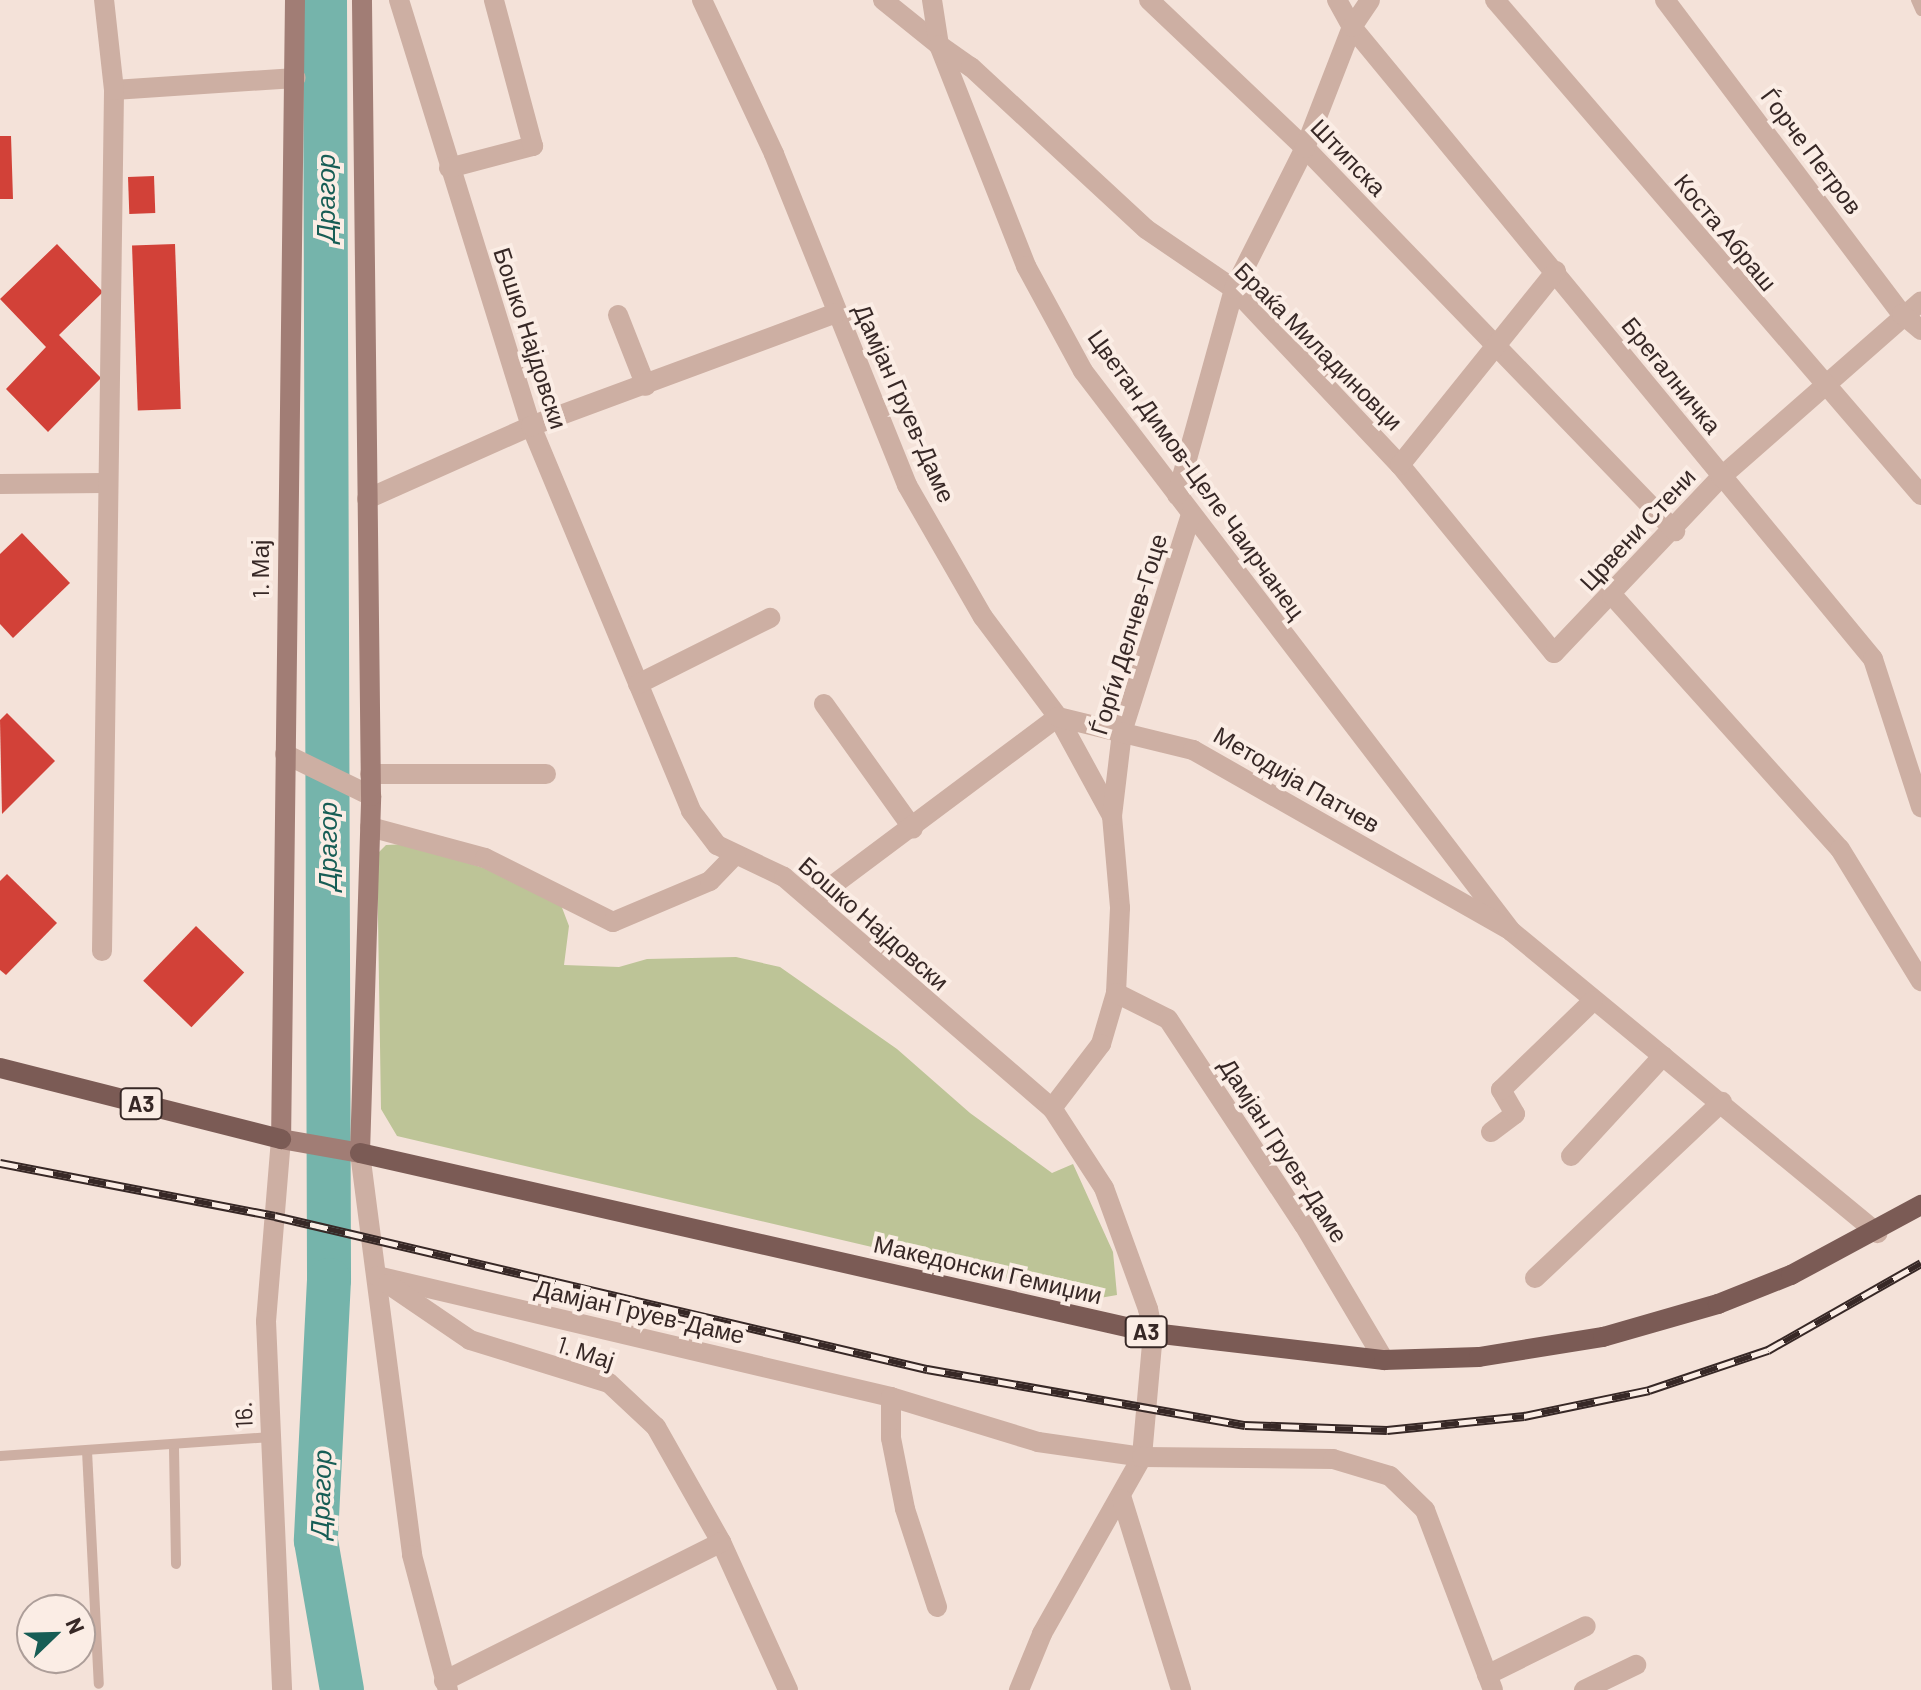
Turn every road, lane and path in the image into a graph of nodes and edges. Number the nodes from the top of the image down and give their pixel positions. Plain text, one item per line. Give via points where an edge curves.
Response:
1 (104, 0) edge
2 (295, 0) edge
3 (399, 0) edge
4 (494, 0) edge
5 (702, 0) edge
6 (883, 0) edge
7 (932, 0) edge
8 (1337, 0) edge
9 (1370, 0) edge
10 (1495, 0) edge
11 (1665, 0) edge
12 (1916, 0) edge
13 (365, 1) edge
14 (1159, 3) edge
15 (1921, 11) edge
16 (1352, 27) junction
17 (939, 45) junction
18 (296, 78) junction
19 (114, 90) junction
20 (1305, 148) junction
21 (449, 168) junction
22 (1556, 271) junction
23 (1234, 289) junction
24 (1921, 301) edge
25 (836, 313) junction
26 (1902, 314) junction
27 (618, 315) dead end
28 (1921, 330) edge
29 (1498, 350) junction
30 (1821, 384) junction
31 (646, 386) junction
32 (531, 426) junction
33 (1400, 465) junction
34 (1721, 477) junction
35 (104, 483) junction
36 (0, 484) edge
37 (1177, 495) junction
38 (1921, 495) edge
39 (367, 499) junction
40 (1191, 515) junction
41 (1675, 531) junction
42 (1612, 595) junction
43 (770, 618) dead end
44 (1554, 653) joint
45 (638, 684) junction
46 (824, 704) dead end
47 (1058, 717) junction
48 (1122, 732) junction
49 (292, 758) junction
50 (370, 774) junction
51 (546, 774) dead end
52 (362, 791) junction
53 (1921, 807) edge
54 (1112, 816) junction
55 (370, 827) junction
56 (913, 829) junction
57 (736, 854) junction
58 (1471, 873) junction
59 (1454, 899) junction
60 (813, 900) junction
61 (1511, 931) junction
62 (102, 951) dead end
63 (1921, 981) edge
64 (1116, 993) junction
65 (1593, 1001) junction
66 (1663, 1056) junction
67 (0, 1068) edge
68 (1722, 1102) junction
69 (1052, 1108) junction
70 (1491, 1132) dead end
71 (281, 1139) junction
72 (360, 1153) junction
73 (1571, 1156) dead end
74 (1921, 1205) edge
75 (1877, 1233) junction
76 (377, 1276) junction
77 (1535, 1278) dead end
78 (1153, 1333) junction
79 (1384, 1360) junction
80 (891, 1397) junction
81 (270, 1437) junction
82 (174, 1448) junction
83 (87, 1451) junction
84 (0, 1456) edge
85 (1142, 1457) junction
86 (1122, 1499) junction
87 (721, 1542) junction
88 (176, 1564) dead end
89 (937, 1607) dead end
90 (1586, 1626) dead end
91 (1636, 1665) dead end
92 (1490, 1682) edge
93 (99, 1684) dead end
94 (446, 1686) edge
95 (282, 1690) edge
96 (788, 1690) edge
97 (1019, 1690) edge
98 (1181, 1690) edge
99 (1584, 1690) edge

1 - 19 street
2 - 18 street, 1. Мај
3 - 21 street, Бошко Најдовски via 417,39
4 - 21 street via 533,146
5 - 25 street, Дамјан Груев-Даме via 774,154
6 - 17 street, Цветан Димов-Целе Чаирчанец
7 - 17 street
8 - 16 street, Брегалничка
9 - 16 street
10 - 30 street, Коста Абраш
11 - 26 street, Ѓорче Петров
12 - 15 lane
13 - 39 street
14 - 20 street, Штипска
16 - 20 street
16 - 22 street, Брегалничка
17 - 23 street, Браќа Миладиновци via 971,67 1146,229
17 - 37 street, Цветан Димов-Целе Чаирчанец via 1026,266 1083,371
18 - 19 street
18 - 49 street, 1. Мај
19 - 35 street
20 - 23 street
20 - 29 street, Штипска
21 - 32 street, Бошко Најдовски
22 - 29 street
22 - 34 street, Брегалничка
23 - 33 street, Браќа Миладиновци
23 - 37 street
24 - 26 street, Црвени Стени
25 - 31 street
25 - 47 street, Дамјан Груев-Даме via 907,485 983,617
26 - 28 street, Ѓорче Петров
26 - 30 street, Црвени Стени
27 - 31 street
29 - 33 street
29 - 41 street, Штипска
30 - 34 street, Црвени Стени
30 - 38 street, Коста Абраш
31 - 32 street
32 - 39 street
32 - 45 street, Бошко Најдовски
33 - 44 street, Браќа Миладиновци
34 - 41 street, Црвени Стени
34 - 53 street, Брегалничка via 1873,659
35 - 36 street
35 - 62 street
37 - 40 street, Цветан Димов-Целе Чаирчанец
39 - 50 street
40 - 48 street, Ѓорѓи Делчев-Гоце
40 - 58 street, Цветан Димов-Целе Чаирчанец
41 - 42 street, Црвени Стени
42 - 44 street, Црвени Стени
42 - 63 street via 1840,849
43 - 45 street
45 - 57 street, Бошко Најдовски via 691,811 717,845
46 - 56 street
47 - 48 street, Методија Патчев
47 - 54 street, Дамјан Груев-Даме
47 - 56 street
48 - 54 street, Ѓорѓи Делчев-Гоце
48 - 59 street, Методија Патчев via 1193,750
49 - 52 street
49 - 71 street, 1. Мај
50 - 51 street
50 - 52 street
52 - 55 street
54 - 64 street, Дамјан Груев-Даме via 1120,908
55 - 57 street via 485,858 613,922 710,881
55 - 72 street
56 - 60 street
57 - 60 street, Бошко Најдовски via 784,877
58 - 59 street
58 - 61 street, Цветан Димов-Целе Чаирчанец
59 - 61 street, Методија Патчев
60 - 69 street, Бошко Најдовски via 866,953
61 - 65 street, Цветан Димов-Целе Чаирчанец
64 - 69 street, Дамјан Груев-Даме via 1101,1044
64 - 79 street, Дамјан Груев-Даме via 1168,1019 1304,1225
65 - 66 street, Цветан Димов-Целе Чаирчанец
65 - 70 street via 1501,1090 1515,1114
66 - 68 street, Цветан Димов-Целе Чаирчанец
66 - 73 street
67 - 71 main road, A3
68 - 75 street, Цветан Димов-Целе Чаирчанец
68 - 77 street
69 - 78 street via 1109,1199
71 - 72 street, A3
71 - 81 street, 16. via 266,1321
72 - 76 street
72 - 78 main road, Македонски Гемиџии / A3
74 - 75 main road, Македонски Гемиџии / A3
75 - 79 main road, Македонски Гемиџии / A3 via 1718,1304 1603,1337 1479,1357
76 - 80 street, Дамјан Груев-Даме
76 - 87 street, 1. Мај via 470,1340 609,1383 656,1427
76 - 94 street via 412,1555
78 - 79 main road, Македонски Гемиџии / A3
78 - 85 street
80 - 85 street, Дамјан Груев-Даме via 1038,1442
80 - 89 street via 891,1438 905,1509
81 - 82 lane
81 - 95 street, 16.
82 - 83 lane
82 - 88 lane
83 - 84 lane
83 - 93 lane
85 - 86 street
85 - 92 street, Дамјан Груев-Даме via 1333,1459 1390,1476 1425,1510
86 - 97 street via 1042,1634
86 - 98 street
87 - 94 street
87 - 96 street, 1. Мај
90 - 92 street, Дамјан Груев-Даме
91 - 99 street

